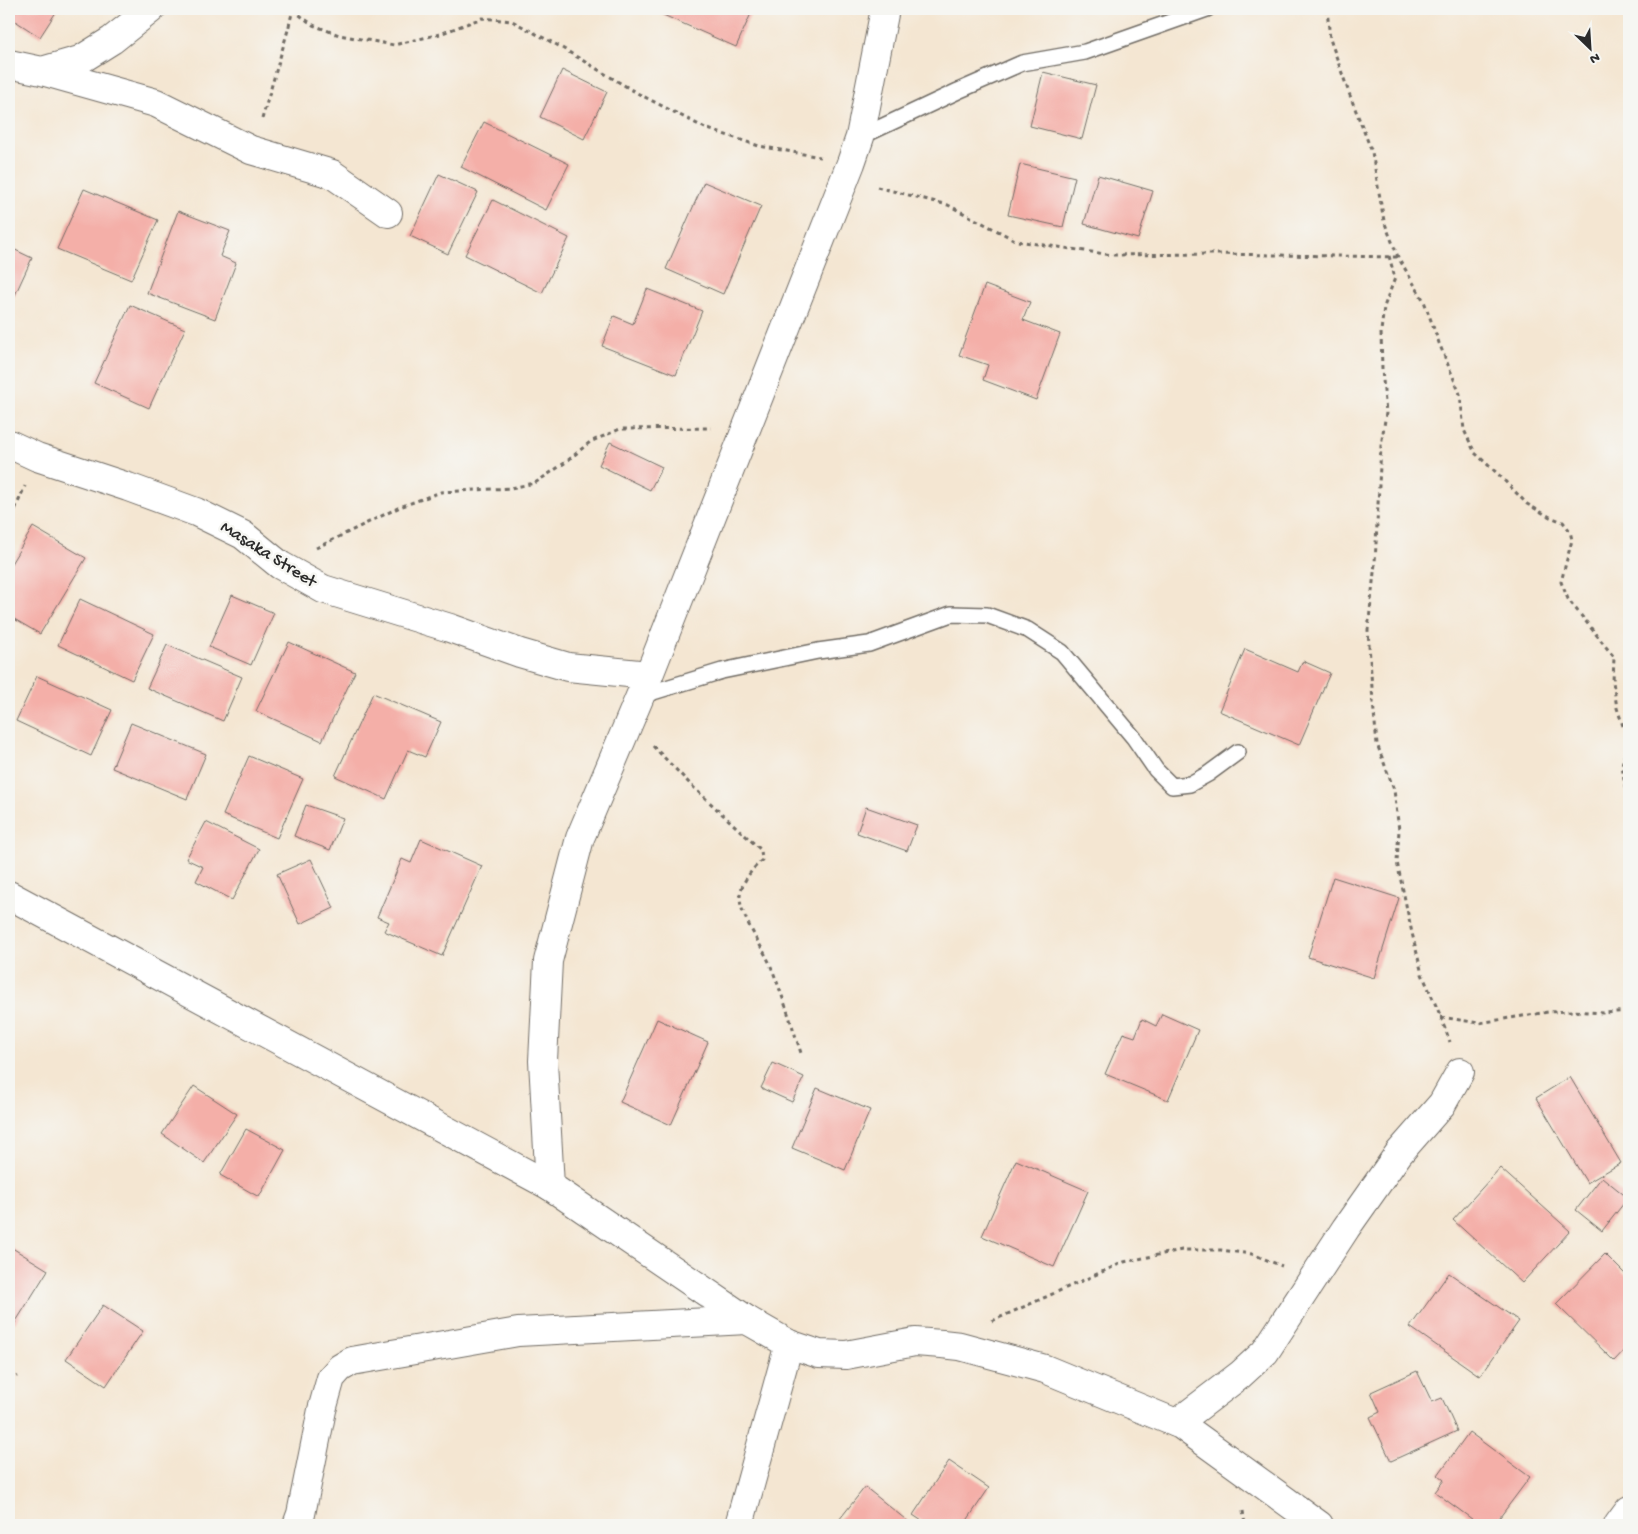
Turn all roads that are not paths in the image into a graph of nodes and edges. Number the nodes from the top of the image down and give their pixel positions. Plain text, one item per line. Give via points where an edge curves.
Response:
1 (151, 9) edge
2 (885, 9) edge
3 (1207, 9) edge
4 (9, 64) edge
5 (42, 71) junction
6 (860, 137) junction
7 (388, 213) dead end
8 (9, 444) edge
9 (645, 686) junction
10 (1238, 752) dead end
11 (9, 895) edge
12 (1460, 1072) road end
13 (550, 1186) junction
14 (747, 1320) junction
15 (789, 1344) junction
16 (1177, 1423) junction
17 (1629, 1510) edge
18 (297, 1525) edge
19 (739, 1525) edge
20 (1319, 1525) edge
21 (1618, 1525) edge

1 - 5 street via 80,60
2 - 6 street
3 - 6 lane via 1085,52 1022,63
4 - 5 street
5 - 7 street via 156,103 252,150 332,174
6 - 9 street
8 - 9 street, Masaka Street via 37,457 196,512 243,535 280,565 322,589 520,653
9 - 10 lane via 868,644 951,614 987,615 1028,630 1062,652 1172,786 1190,784
9 - 13 street via 580,838 548,961 543,1061
11 - 13 street
12 - 16 street via 1442,1104 1399,1153 1346,1228 1264,1352 1240,1375
13 - 14 street
14 - 15 street
14 - 18 street via 518,1332 352,1361 331,1378
15 - 16 street via 819,1354 846,1355 915,1342 960,1346 1045,1369
15 - 19 street
16 - 20 street
17 - 21 street

